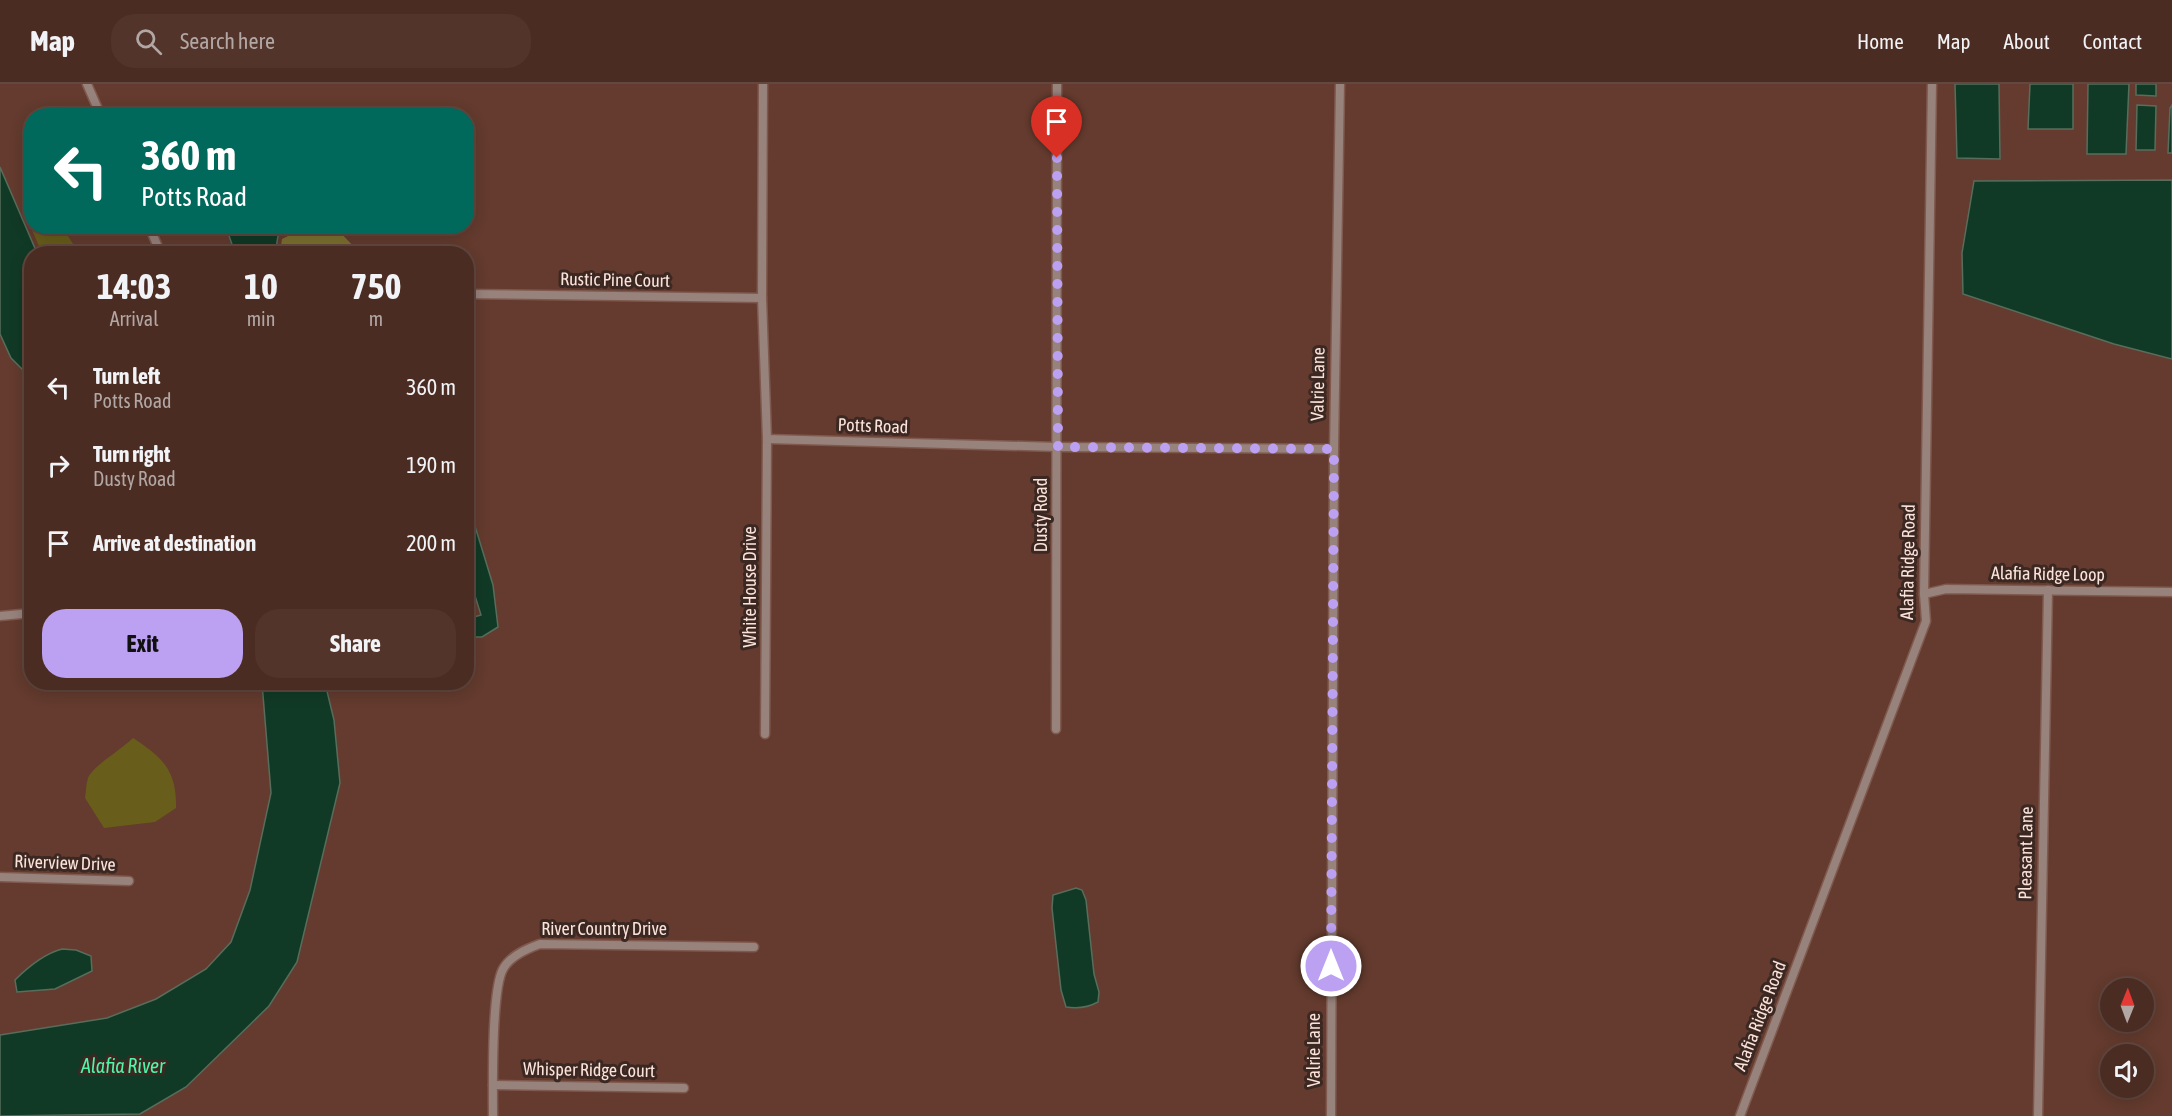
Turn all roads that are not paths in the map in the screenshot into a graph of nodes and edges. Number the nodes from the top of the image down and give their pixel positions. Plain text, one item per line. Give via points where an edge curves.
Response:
1 (87, 84) edge
2 (763, 84) edge
3 (1057, 84) edge
4 (1340, 84) edge
5 (1932, 84) edge
6 (98, 108) edge
7 (474, 294) edge
8 (762, 298) junction
9 (767, 439) junction
10 (1058, 447) junction
11 (1334, 449) junction
12 (2048, 590) junction
13 (2172, 592) edge
14 (1923, 594) junction
15 (24, 614) edge
16 (0, 616) edge
17 (1056, 729) dead end
18 (765, 734) dead end
19 (0, 877) edge
20 (129, 881) dead end
21 (754, 947) dead end
22 (493, 1085) junction
23 (684, 1088) dead end
24 (493, 1116) edge
25 (1330, 1116) edge
26 (1740, 1116) edge
27 (2038, 1116) edge

1 - 6 street
2 - 8 street
3 - 10 street, Dusty Road
4 - 11 street, Valrie Lane
5 - 14 street, Alafia Ridge Road
7 - 8 street, Rustic Pine Court
8 - 9 street
9 - 10 street, Potts Road
9 - 18 street, White House Drive
10 - 11 street, Potts Road
10 - 17 street, Dusty Road
11 - 25 street, Valrie Lane
12 - 13 street, Alafia Ridge Loop
12 - 14 street, Alafia Ridge Loop via 1946,589
12 - 27 street, Pleasant Lane
14 - 26 street, Alafia Ridge Road via 1926,621
15 - 16 street
19 - 20 street, Riverview Drive
21 - 22 street, River Country Drive via 540,944 521,950 502,969 496,998
22 - 23 street, Whisper Ridge Court
22 - 24 street, River Country Drive

